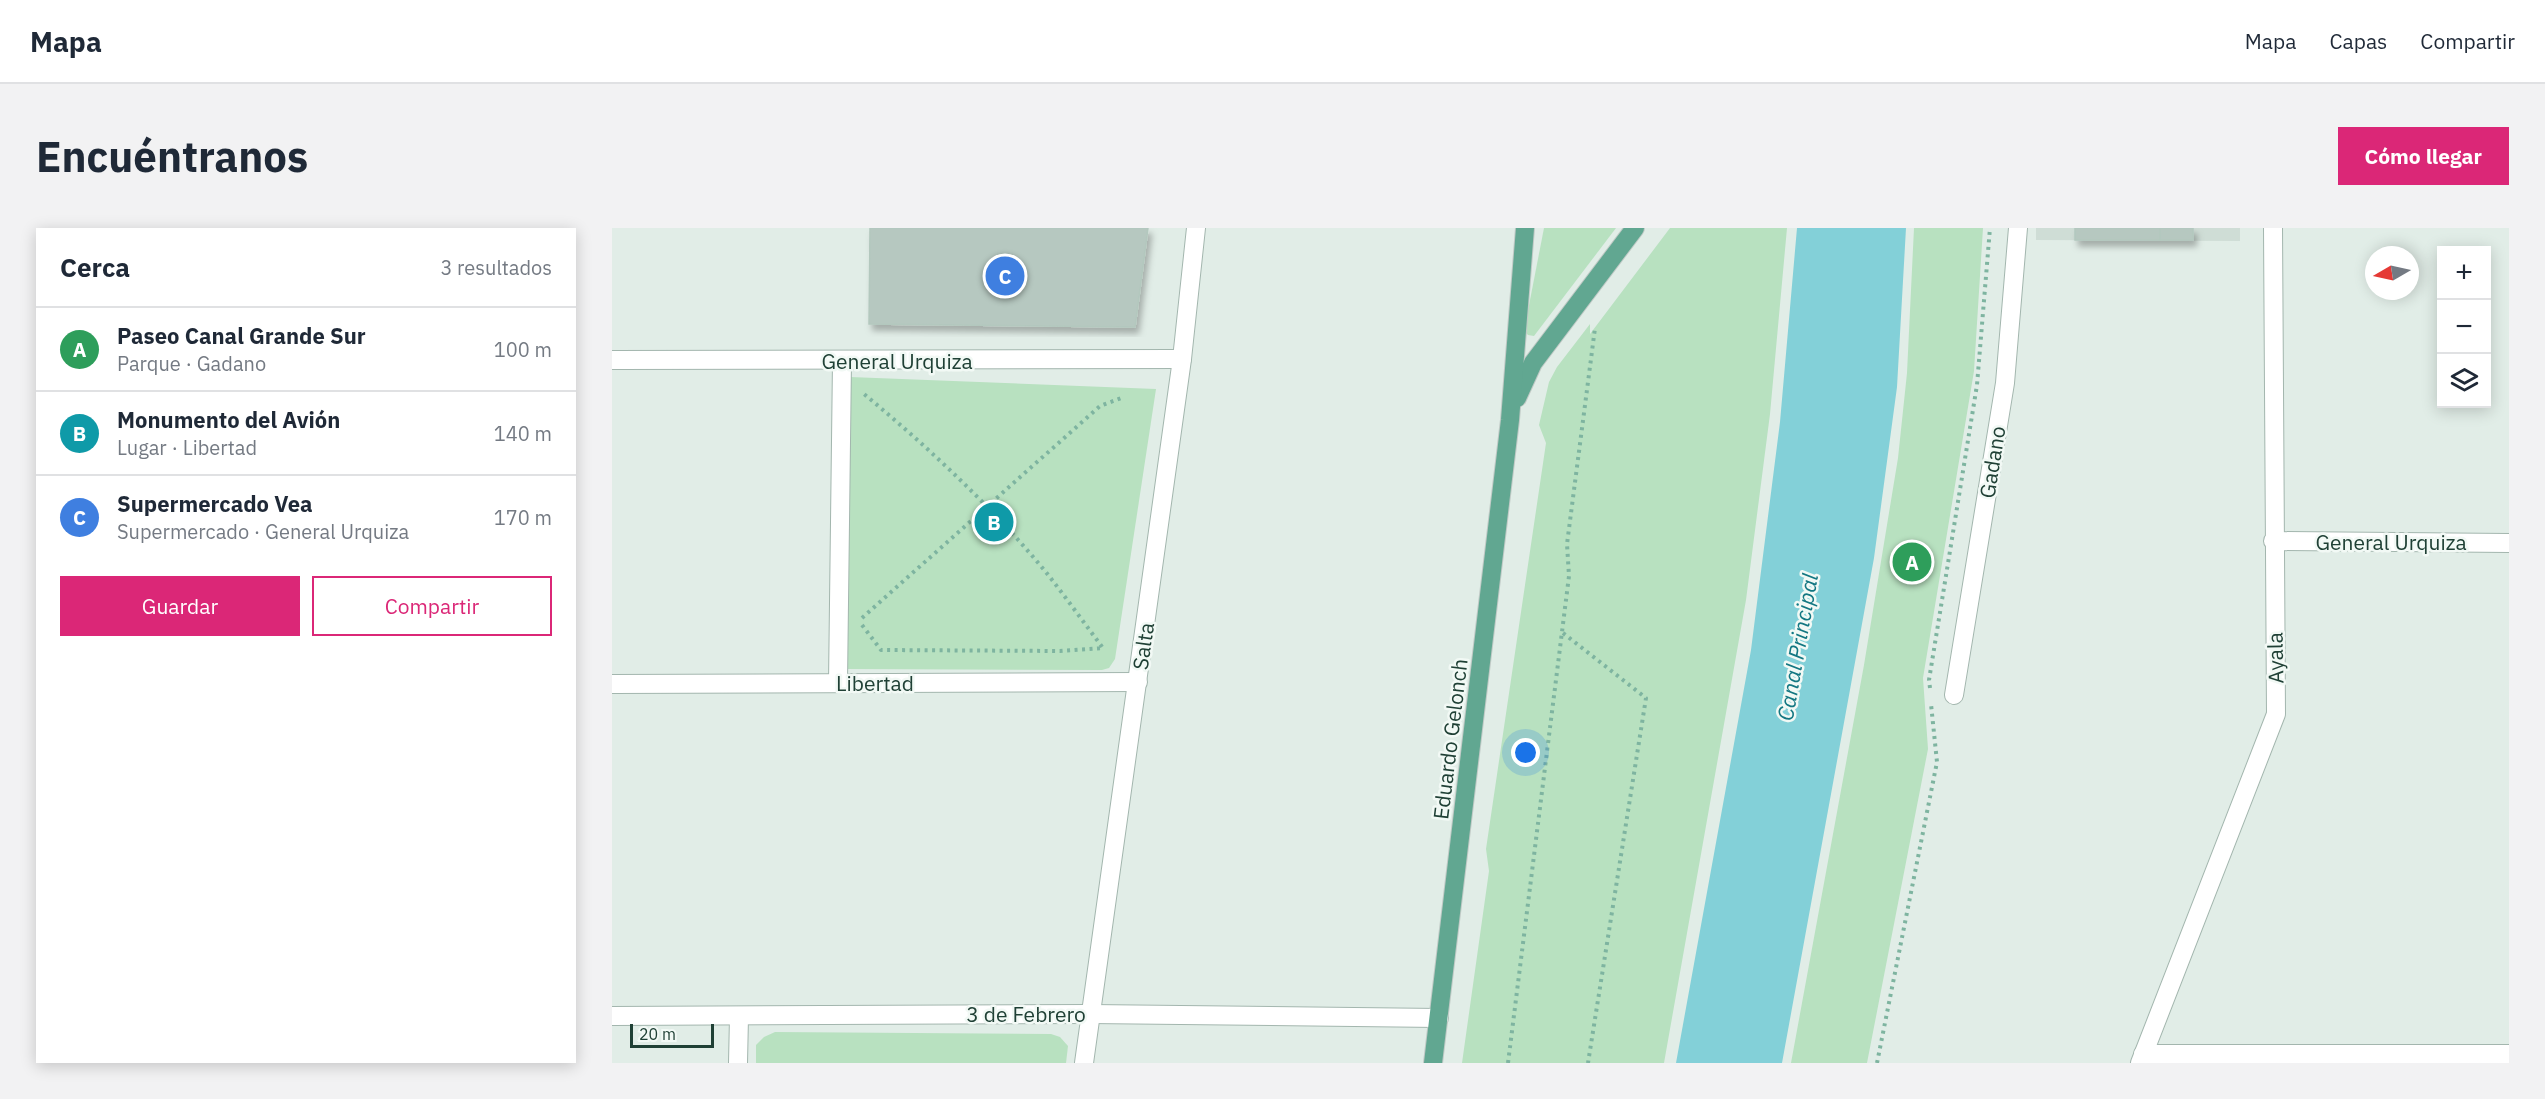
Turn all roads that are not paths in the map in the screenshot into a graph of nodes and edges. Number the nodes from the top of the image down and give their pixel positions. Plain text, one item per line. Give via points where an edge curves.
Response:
1 (1196, 228) edge
2 (1526, 228) edge
3 (1635, 228) edge
4 (2018, 228) edge
5 (2273, 228) edge
6 (1182, 359) junction
7 (612, 360) edge
8 (842, 361) junction
9 (1510, 420) junction
10 (2273, 541) junction
11 (2509, 543) edge
12 (1138, 682) junction
13 (838, 683) junction
14 (612, 684) edge
15 (1954, 695) dead end
16 (1090, 1014) junction
17 (612, 1016) edge
18 (739, 1017) junction
19 (1439, 1018) junction
20 (2509, 1054) edge
21 (2141, 1059) edge
22 (738, 1063) edge
23 (1084, 1063) edge
24 (1433, 1063) edge

1 - 6 street, Salta
2 - 9 main road, Eduardo Gelonch
3 - 9 main road, Eduardo Gelonch via 1533,363 1520,387
4 - 15 street, Gadano via 2006,383
5 - 10 street, Ayala
6 - 8 street, General Urquiza
6 - 12 street, Salta
7 - 8 street, General Urquiza
8 - 13 street
9 - 19 main road, Eduardo Gelonch
10 - 11 street, General Urquiza
10 - 21 street, Ayala via 2276,714
12 - 13 street, Libertad
12 - 16 street, Salta
13 - 14 street, Libertad
16 - 18 street, 3 de Febrero
16 - 19 street, 3 de Febrero
16 - 23 street, Salta
17 - 18 street, 3 de Febrero
18 - 22 street
19 - 24 main road, Eduardo Gelonch
20 - 21 street

